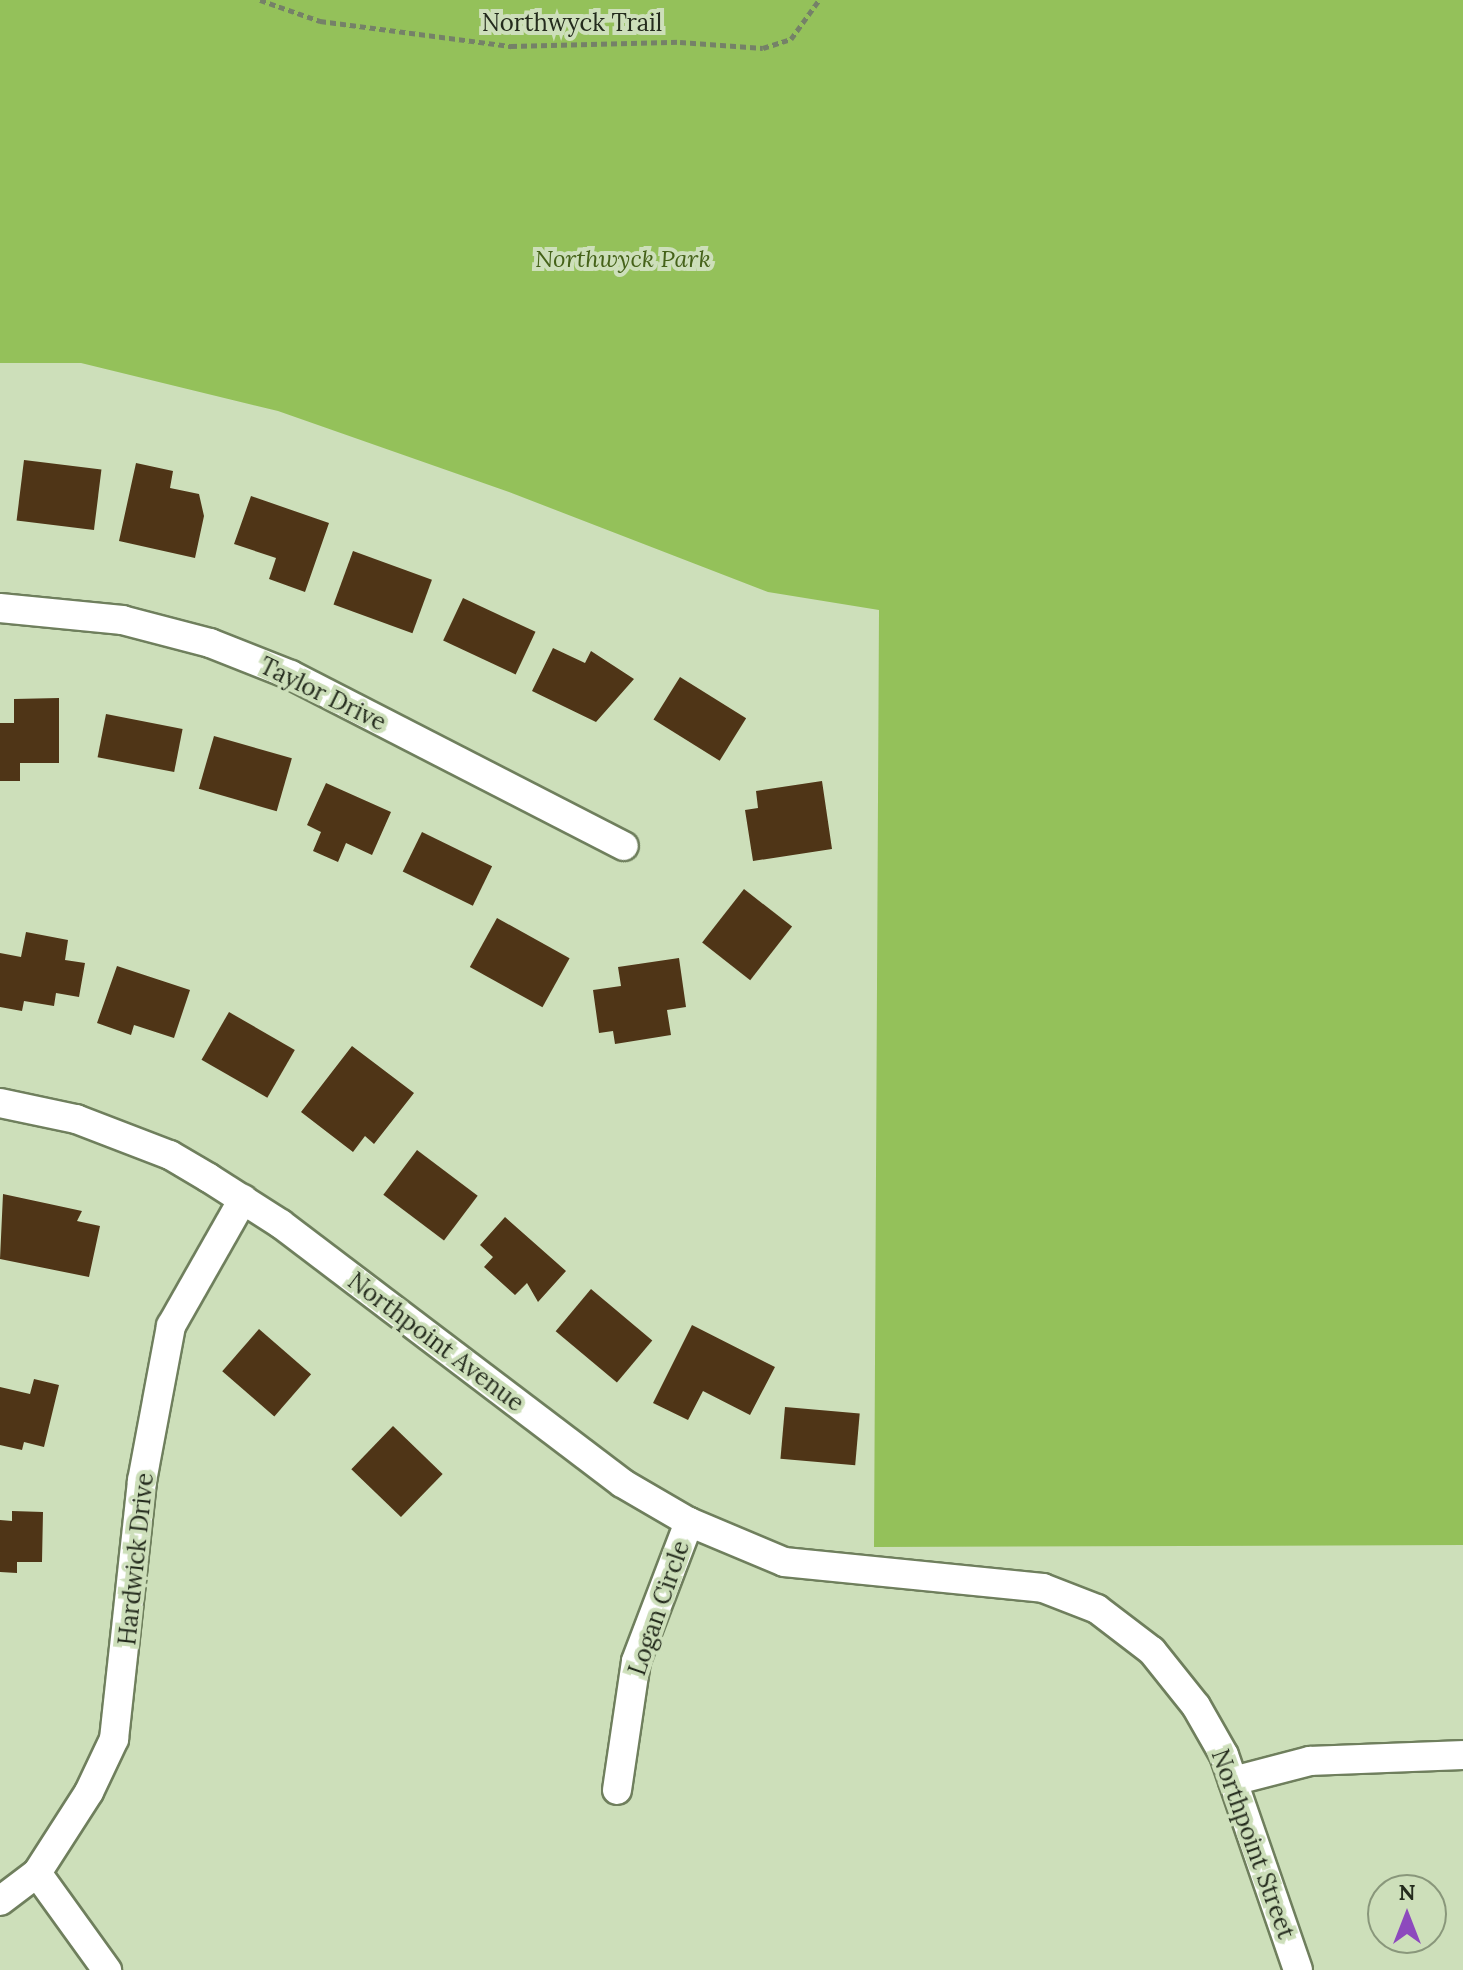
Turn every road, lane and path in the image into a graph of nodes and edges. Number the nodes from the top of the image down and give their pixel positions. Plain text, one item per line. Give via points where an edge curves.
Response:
1 (260, 0) edge
2 (819, 0) edge
3 (0, 608) edge
4 (624, 846) dead end
5 (0, 1103) edge
6 (243, 1199) junction
7 (689, 1522) junction
8 (874, 1571) joint
9 (1463, 1755) edge
10 (1233, 1781) junction
11 (617, 1790) dead end
12 (37, 1873) junction
13 (0, 1901) edge
14 (107, 1970) edge
15 (1298, 1970) edge

1 - 2 path, Northwyck Trail via 320,21 511,46 680,42 763,48 791,39
3 - 4 street, Taylor Drive via 122,620 210,643 291,675
5 - 6 street, Northpoint Avenue via 76,1119 170,1155
6 - 7 street, Northpoint Avenue via 610,1474
6 - 12 street, Hardwick Drive via 171,1326 142,1481 114,1739 89,1792
7 - 8 street, Northpoint Avenue via 784,1562
7 - 11 street, Logan Circle via 636,1661
8 - 10 street, Northpoint Street via 1043,1588 1097,1609 1152,1651 1196,1706
9 - 10 street via 1310,1761
10 - 15 street, Northpoint Street
12 - 13 street, Hardwick Drive
12 - 14 street

